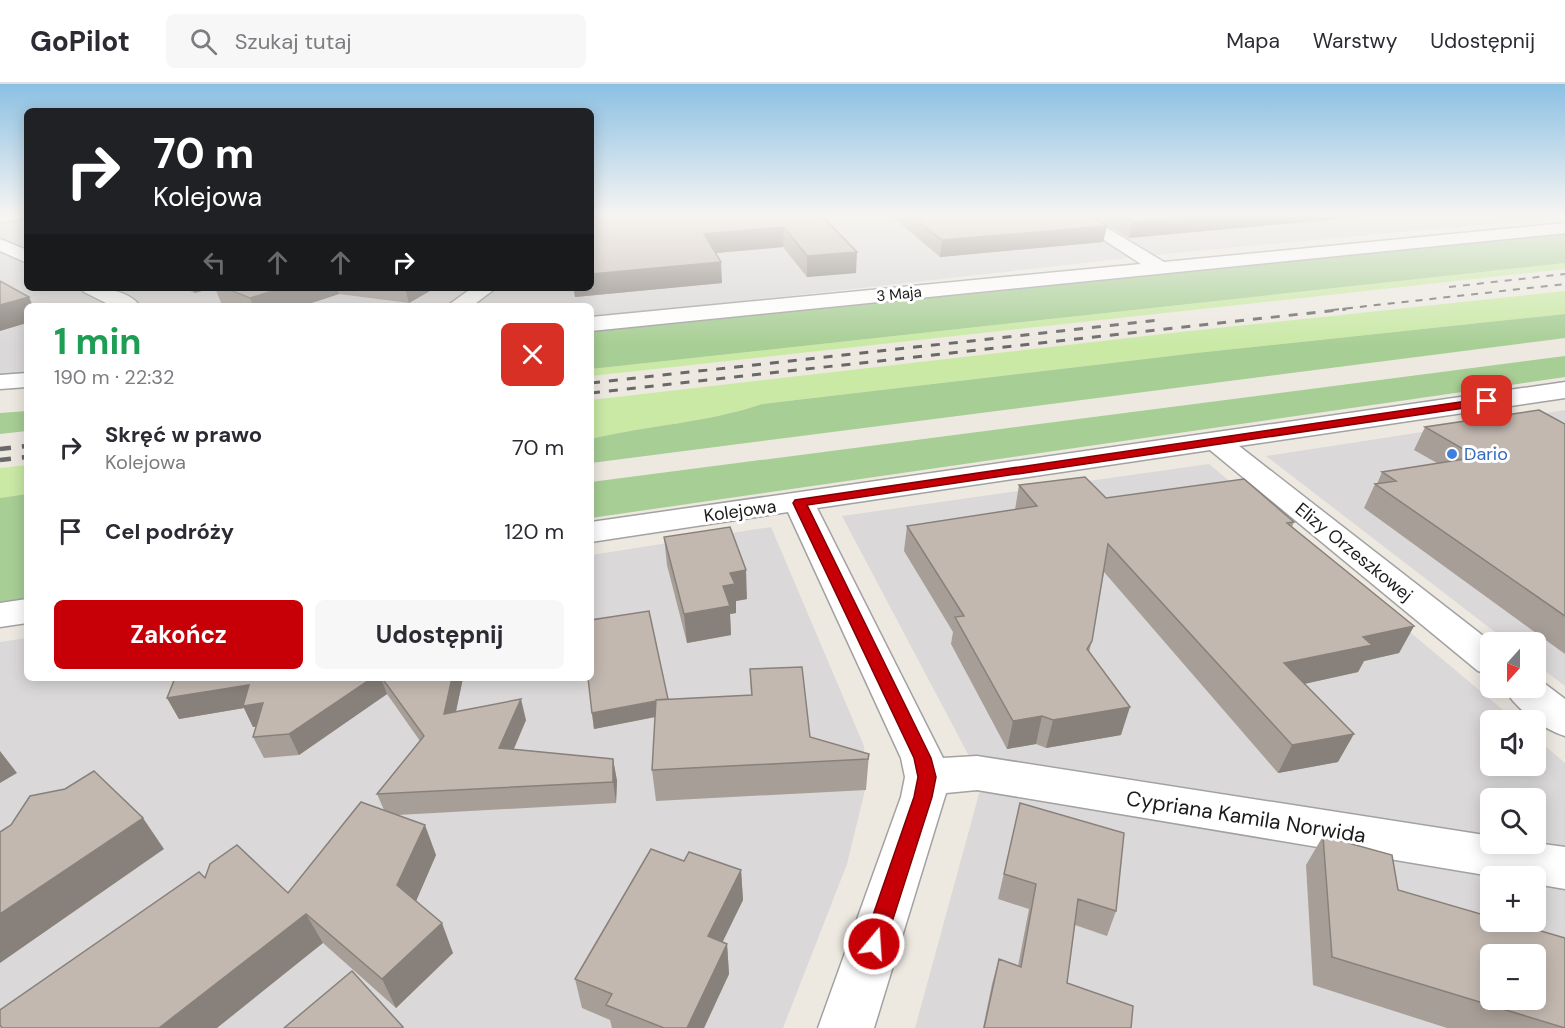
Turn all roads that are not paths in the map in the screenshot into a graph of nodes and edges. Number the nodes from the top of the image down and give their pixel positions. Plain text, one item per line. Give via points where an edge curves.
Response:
1 (1145, 258) edge
2 (1261, 258) edge
3 (1161, 268) junction
4 (97, 291) edge
5 (481, 291) edge
6 (123, 303) edge
7 (463, 303) edge
8 (594, 324) edge
9 (24, 380) edge
10 (0, 382) edge
11 (1562, 392) edge
12 (1217, 442) junction
13 (799, 503) junction
14 (594, 532) edge
15 (24, 611) edge
16 (0, 615) edge
17 (1480, 653) edge
18 (1537, 698) edge
19 (1565, 721) edge
20 (927, 777) junction
21 (1565, 868) edge
22 (846, 1028) edge

1 - 3 street
2 - 3 street, 3 Maja
3 - 8 street, 3 Maja
4 - 6 street
5 - 7 street
9 - 10 street
11 - 12 street, Kolejowa
12 - 13 street, Kolejowa
12 - 17 street, Elizy Orzeszkowej
13 - 14 street, Kolejowa
13 - 20 street via 922,758
15 - 16 street
18 - 19 street
20 - 21 street, Cypriana Kamila Norwida via 977,773
20 - 22 street

